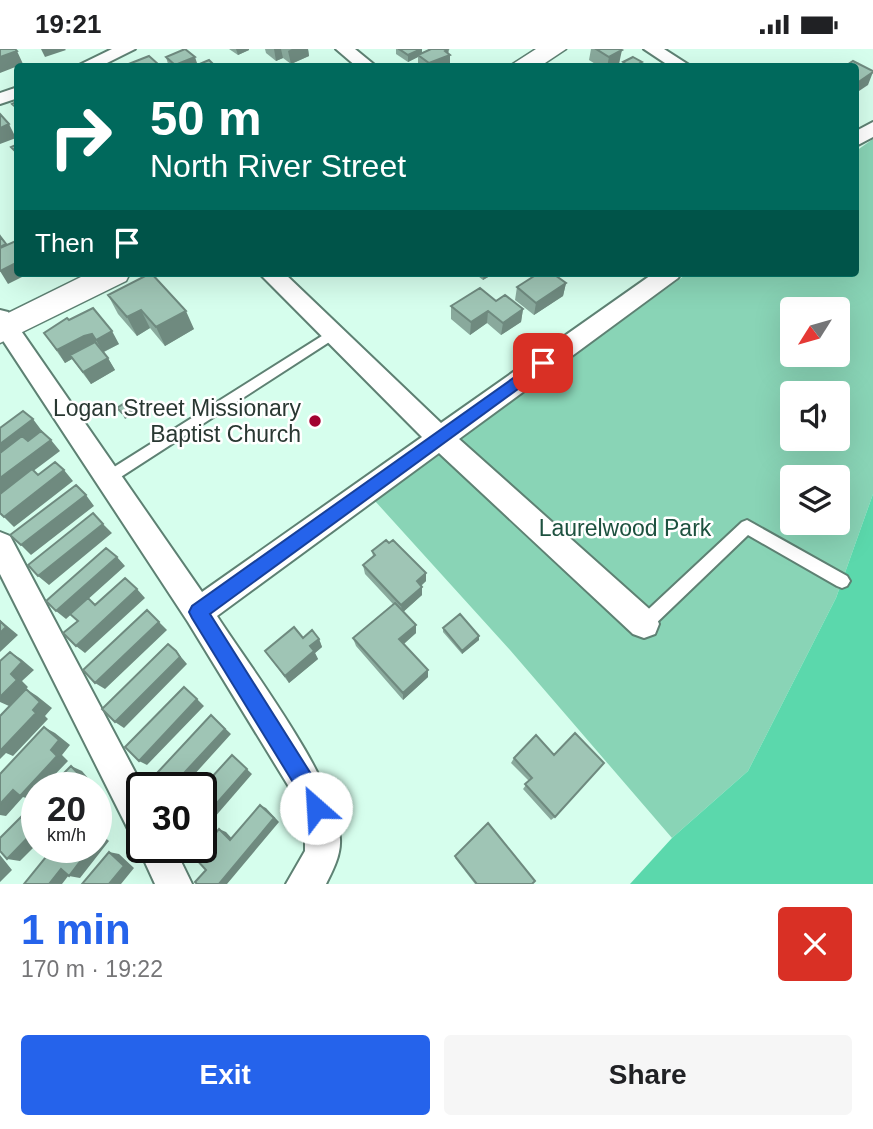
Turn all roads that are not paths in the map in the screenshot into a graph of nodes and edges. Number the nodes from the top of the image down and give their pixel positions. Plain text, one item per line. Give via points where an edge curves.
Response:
1 (127, 49) edge
2 (344, 49) edge
3 (554, 49) edge
4 (652, 49) edge
5 (93, 63) edge
6 (363, 63) edge
7 (528, 63) edge
8 (677, 63) edge
9 (106, 277) edge
10 (274, 277) edge
11 (662, 277) edge
12 (2, 326) edge
13 (333, 334) junction
14 (439, 437) junction
15 (108, 478) junction
16 (0, 545) edge
17 (842, 582) dead end
18 (198, 612) junction
19 (644, 624) joint
20 (126, 790) edge
21 (163, 863) edge
22 (174, 884) edge
23 (304, 884) edge

1 - 5 street
2 - 6 street
3 - 7 main road
4 - 8 street
9 - 12 main road
10 - 13 street
11 - 14 street
12 - 15 street
13 - 14 street
13 - 15 lane
14 - 18 street
14 - 19 street
15 - 18 street
16 - 20 street
17 - 19 lane via 747,527
18 - 23 street via 311,792 322,825 321,865
21 - 22 street

